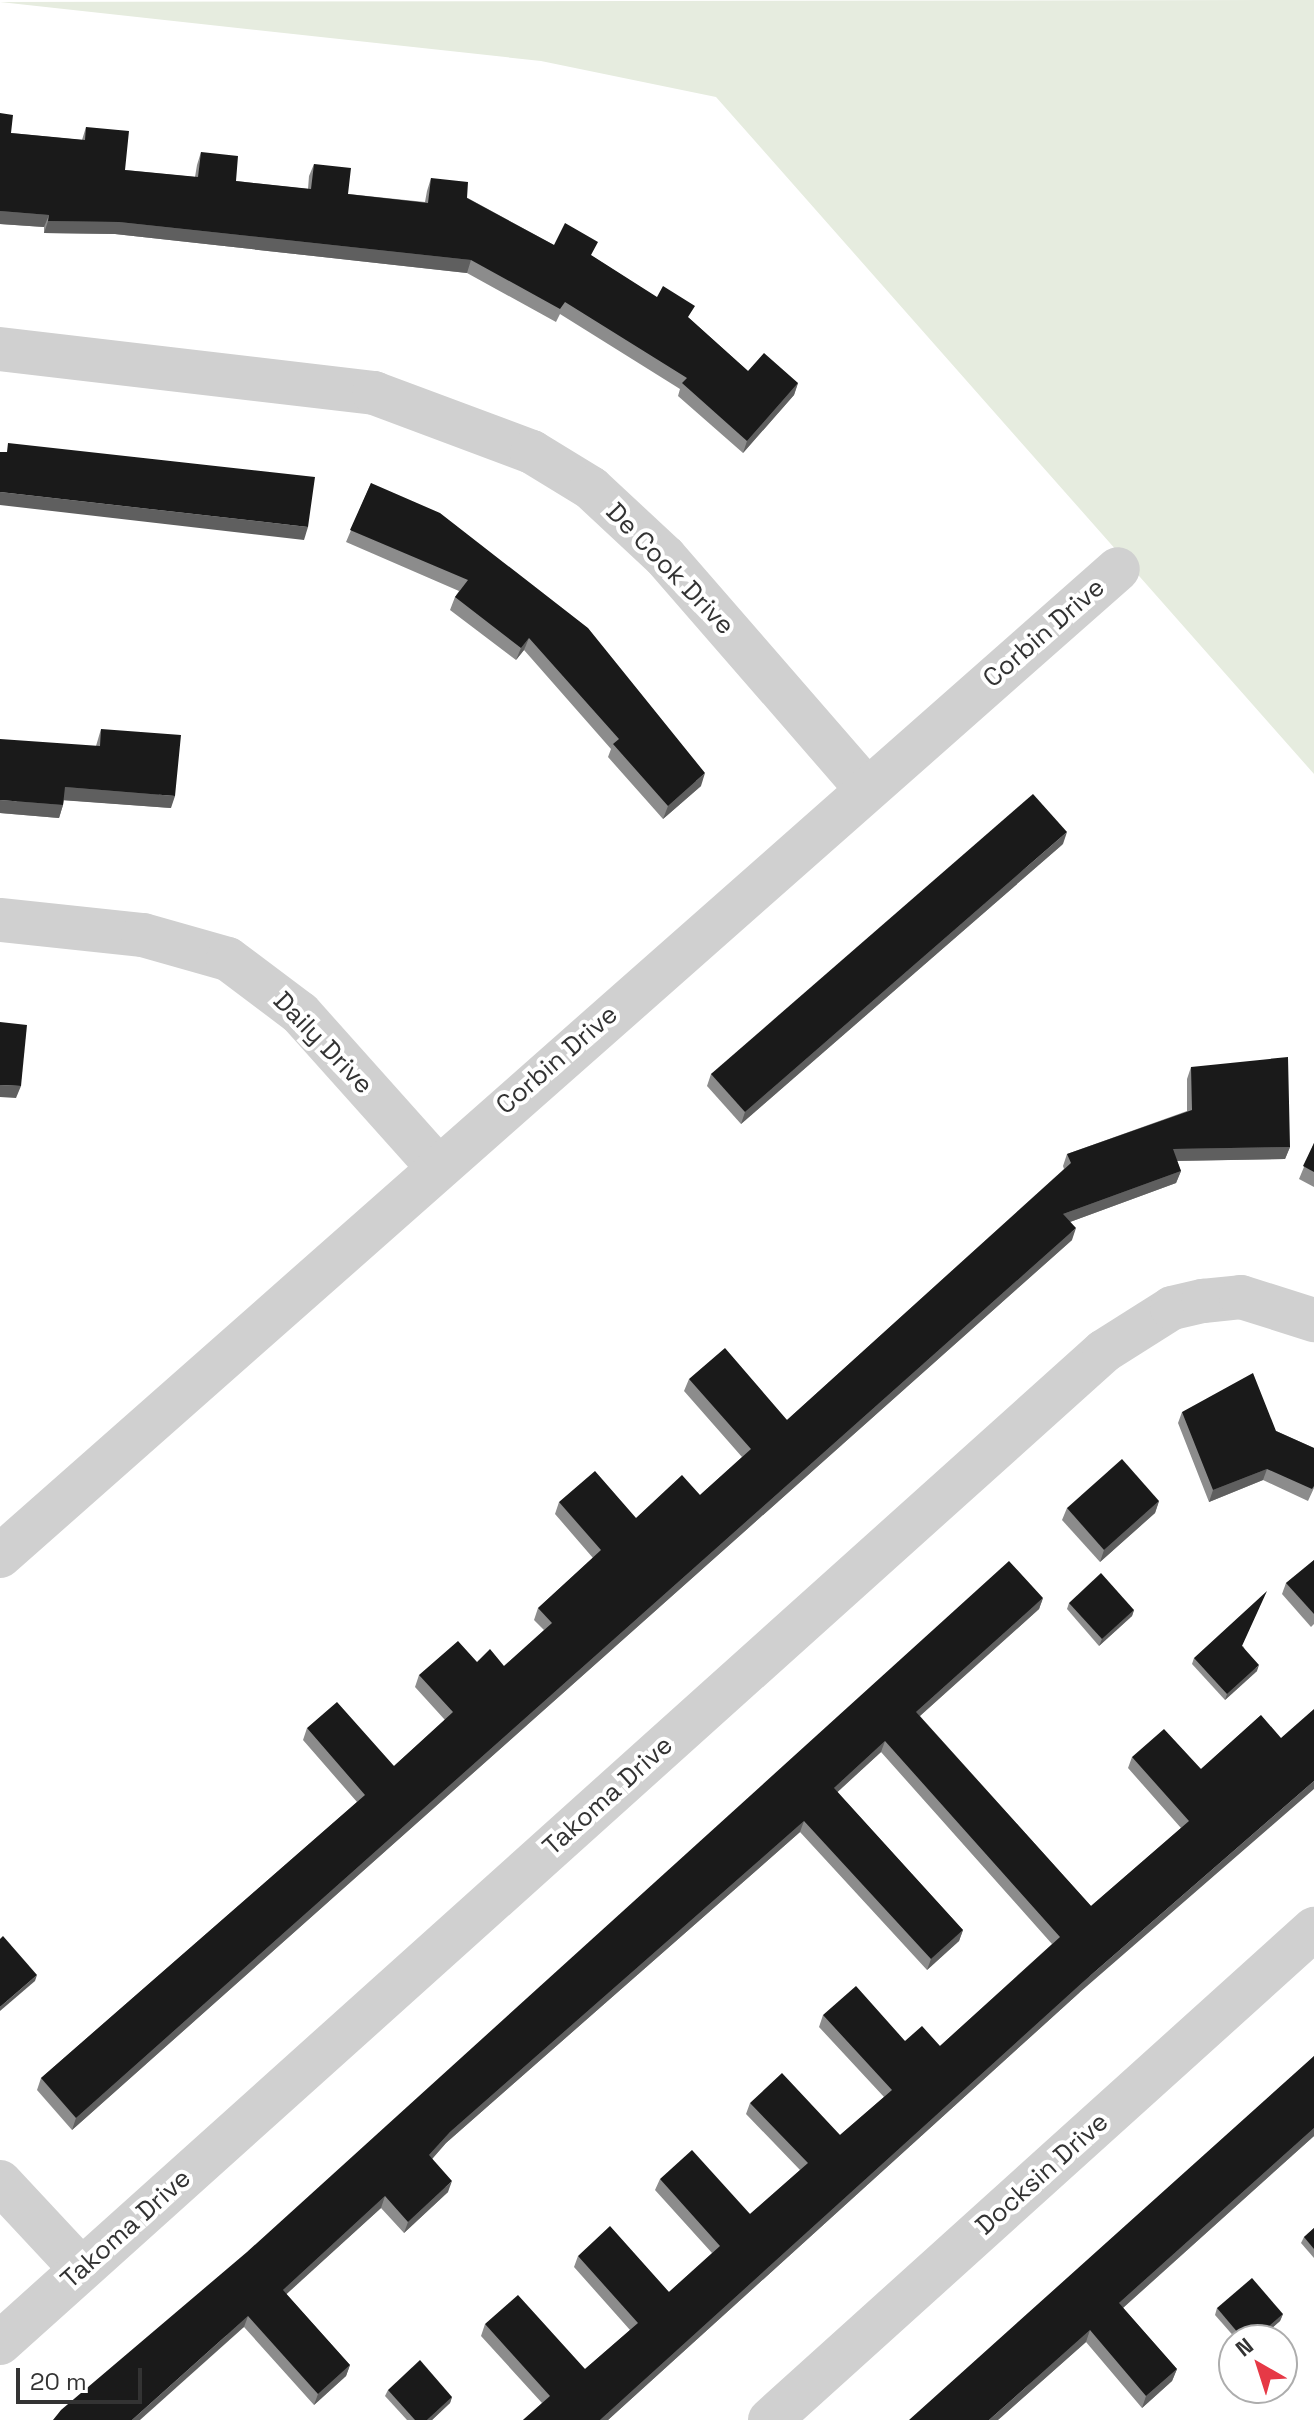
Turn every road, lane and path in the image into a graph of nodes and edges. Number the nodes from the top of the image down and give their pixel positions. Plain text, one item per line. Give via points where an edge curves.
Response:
1 (0, 349) edge
2 (1118, 569) dead end
3 (867, 789) junction
4 (0, 920) edge
5 (437, 1166) junction
6 (1314, 1320) edge
7 (0, 1556) edge
8 (1314, 1929) edge
9 (0, 2182) edge
10 (81, 2269) junction
11 (0, 2343) edge
12 (770, 2420) edge

1 - 3 street, De Cook Drive via 374,393 532,452 591,488 665,557
2 - 3 street, Corbin Drive
3 - 5 street, Corbin Drive
4 - 5 street, Daily Drive via 143,935 228,959 300,1013
5 - 7 street, Corbin Drive
6 - 10 street, Takoma Drive via 1241,1297 1172,1308 1104,1351
8 - 12 street, Docksin Drive
9 - 10 street
10 - 11 street, Takoma Drive

